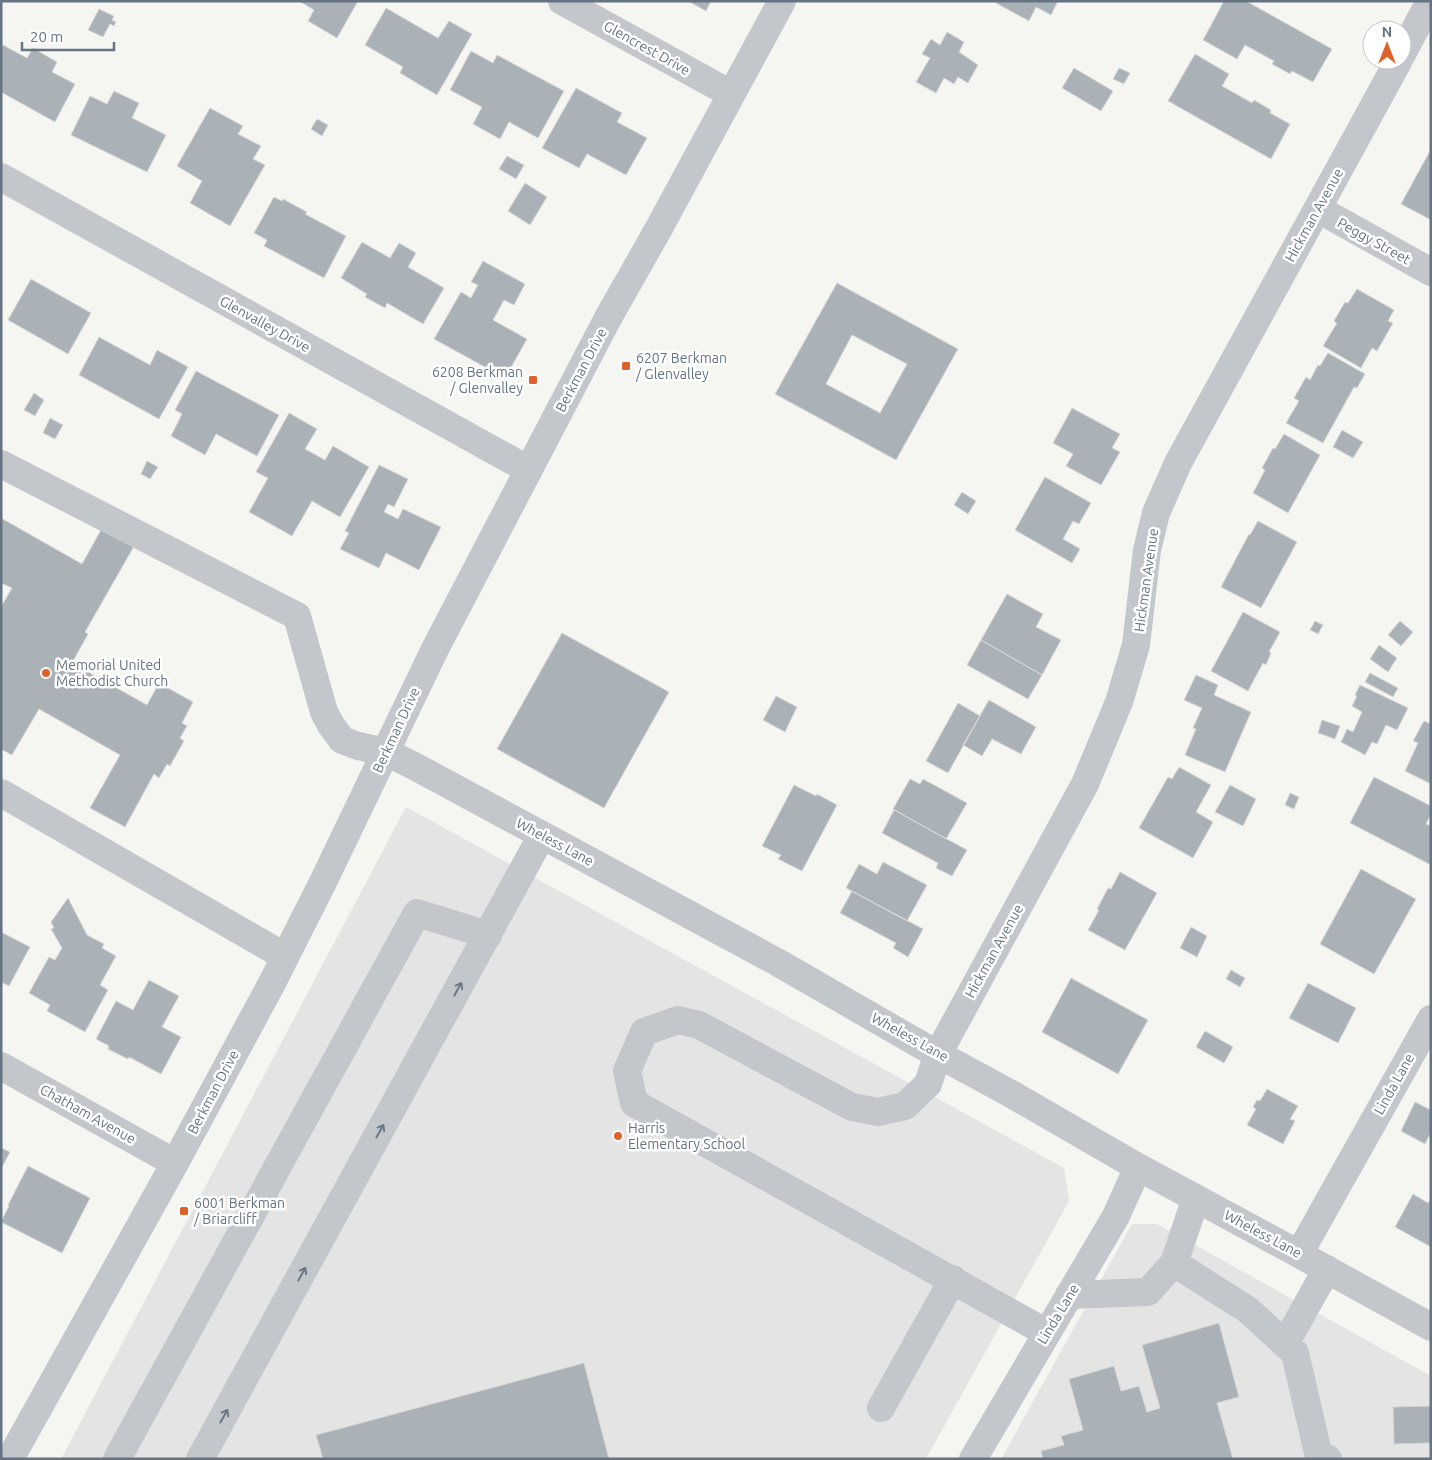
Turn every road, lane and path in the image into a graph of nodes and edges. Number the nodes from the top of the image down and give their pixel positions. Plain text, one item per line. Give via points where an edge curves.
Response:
1 (562, 1) edge
2 (782, 1) edge
3 (1430, 1) edge
4 (1412, 35) edge
5 (1393, 70) edge
6 (731, 94) junction
7 (1, 177) edge
8 (1318, 209) junction
9 (1431, 272) edge
10 (1, 464) edge
11 (529, 470) junction
12 (386, 752) junction
13 (1, 793) edge
14 (542, 835) junction
15 (488, 935) junction
16 (284, 956) junction
17 (1431, 1019) edge
18 (938, 1054) junction
19 (1, 1066) edge
20 (175, 1163) junction
21 (1138, 1167) junction
22 (1196, 1198) junction
23 (1299, 1254) junction
24 (1174, 1264) junction
25 (1327, 1269) junction
26 (953, 1279) junction
27 (1070, 1295) junction
28 (1431, 1327) edge
29 (1047, 1332) junction
30 (1285, 1344) junction
31 (881, 1408) dead end
32 (1318, 1457) edge
33 (10, 1459) edge
34 (117, 1459) edge
35 (200, 1459) edge
36 (973, 1459) edge

1 - 6 street, Glencrest Drive
2 - 6 street, Berkman Drive
3 - 4 street
5 - 8 street, Hickman Avenue
6 - 11 street, Berkman Drive
7 - 11 street, Glenvalley Drive
8 - 9 street, Peggy Street
8 - 18 street, Hickman Avenue via 1178,464 1156,513 1147,550 1136,644 1119,702 1086,784
10 - 12 street, Wheless Lane via 297,616 324,712 331,725 342,740
11 - 12 street, Berkman Drive via 435,649
12 - 14 street, Wheless Lane
12 - 16 street, Berkman Drive
13 - 16 street
14 - 15 street
14 - 18 street, Wheless Lane via 777,962
15 - 34 street via 417,913
35 -> 15 street
16 - 20 street, Berkman Drive
17 - 23 street, Linda Lane
18 - 21 street, Wheless Lane
18 - 26 street, Hickman Avenue via 928,1084 905,1106 878,1112 852,1107 699,1025 678,1020 644,1032 627,1071 634,1103
19 - 20 street, Chatham Avenue
20 - 33 street, Berkman Drive
21 - 22 street, Wheless Lane
21 - 27 street, Linda Lane via 1116,1216
22 - 23 street, Wheless Lane
22 - 24 street
23 - 25 street, Wheless Lane
24 - 27 street via 1148,1292
24 - 30 street via 1248,1310
25 - 28 street, Wheless Lane
25 - 30 street
26 - 29 street, Hickman Avenue
26 - 31 street
27 - 29 street, Linda Lane
29 - 36 street, Linda Lane
30 - 32 street via 1295,1354

